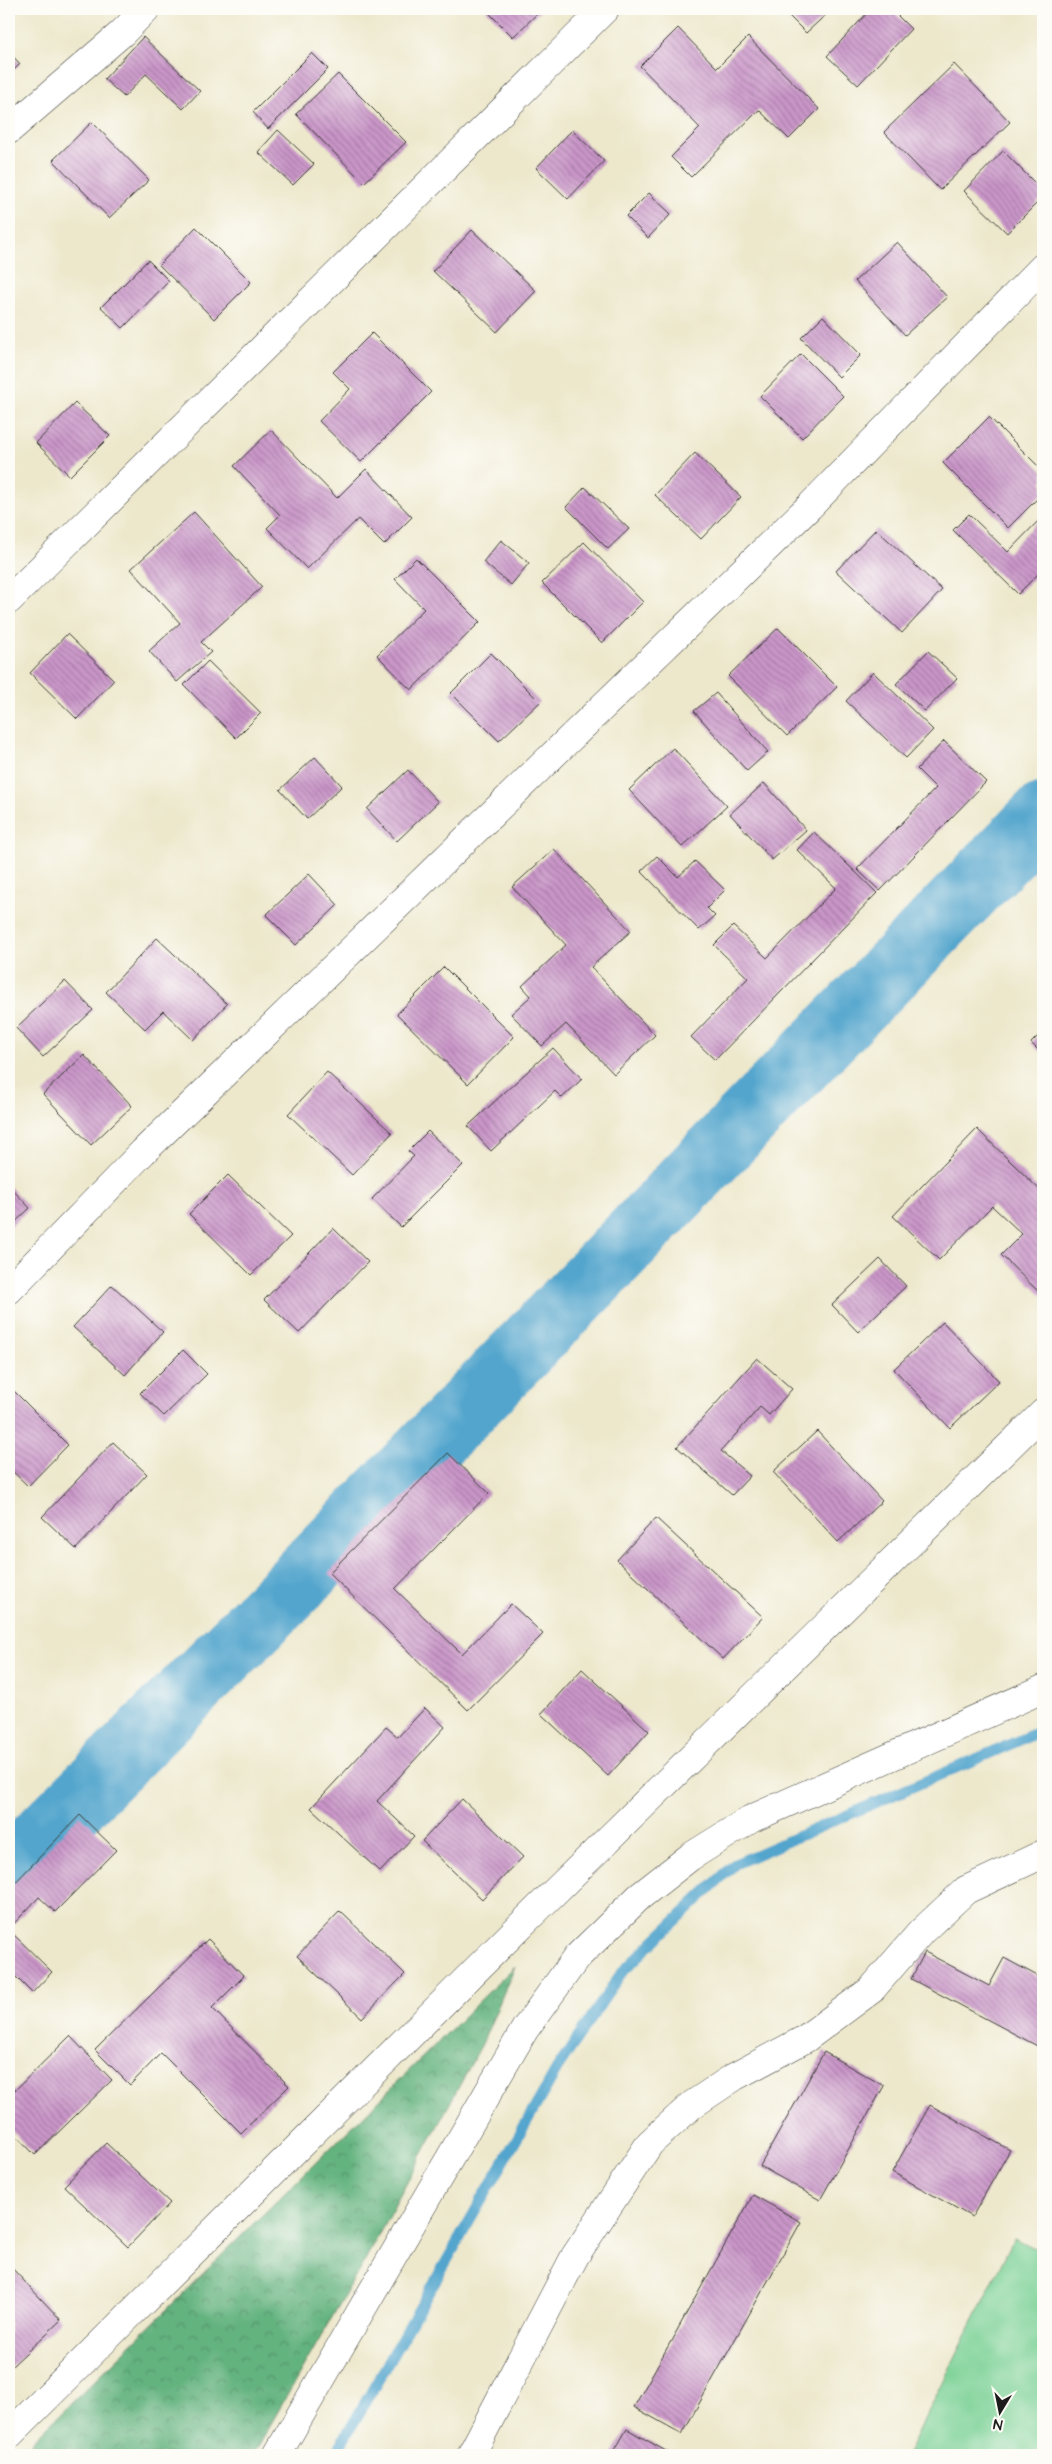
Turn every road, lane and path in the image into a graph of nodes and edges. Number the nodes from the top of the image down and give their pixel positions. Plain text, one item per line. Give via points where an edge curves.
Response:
1 (146, 9) edge
2 (605, 9) edge
3 (9, 130) edge
4 (1043, 267) edge
5 (9, 600) edge
6 (9, 1290) edge
7 (1043, 1413) edge
8 (1043, 1689) edge
9 (1043, 1854) edge
10 (9, 2435) edge
11 (277, 2455) edge
12 (471, 2455) edge

1 - 3 street
2 - 5 street
4 - 6 street via 809,507 150,1145
7 - 10 street via 532,1914
8 - 11 street via 751,1819 690,1857 639,1897 577,1957 525,2029
9 - 12 street via 966,1890 921,1932 871,1990 804,2039 734,2076 650,2142 576,2256

